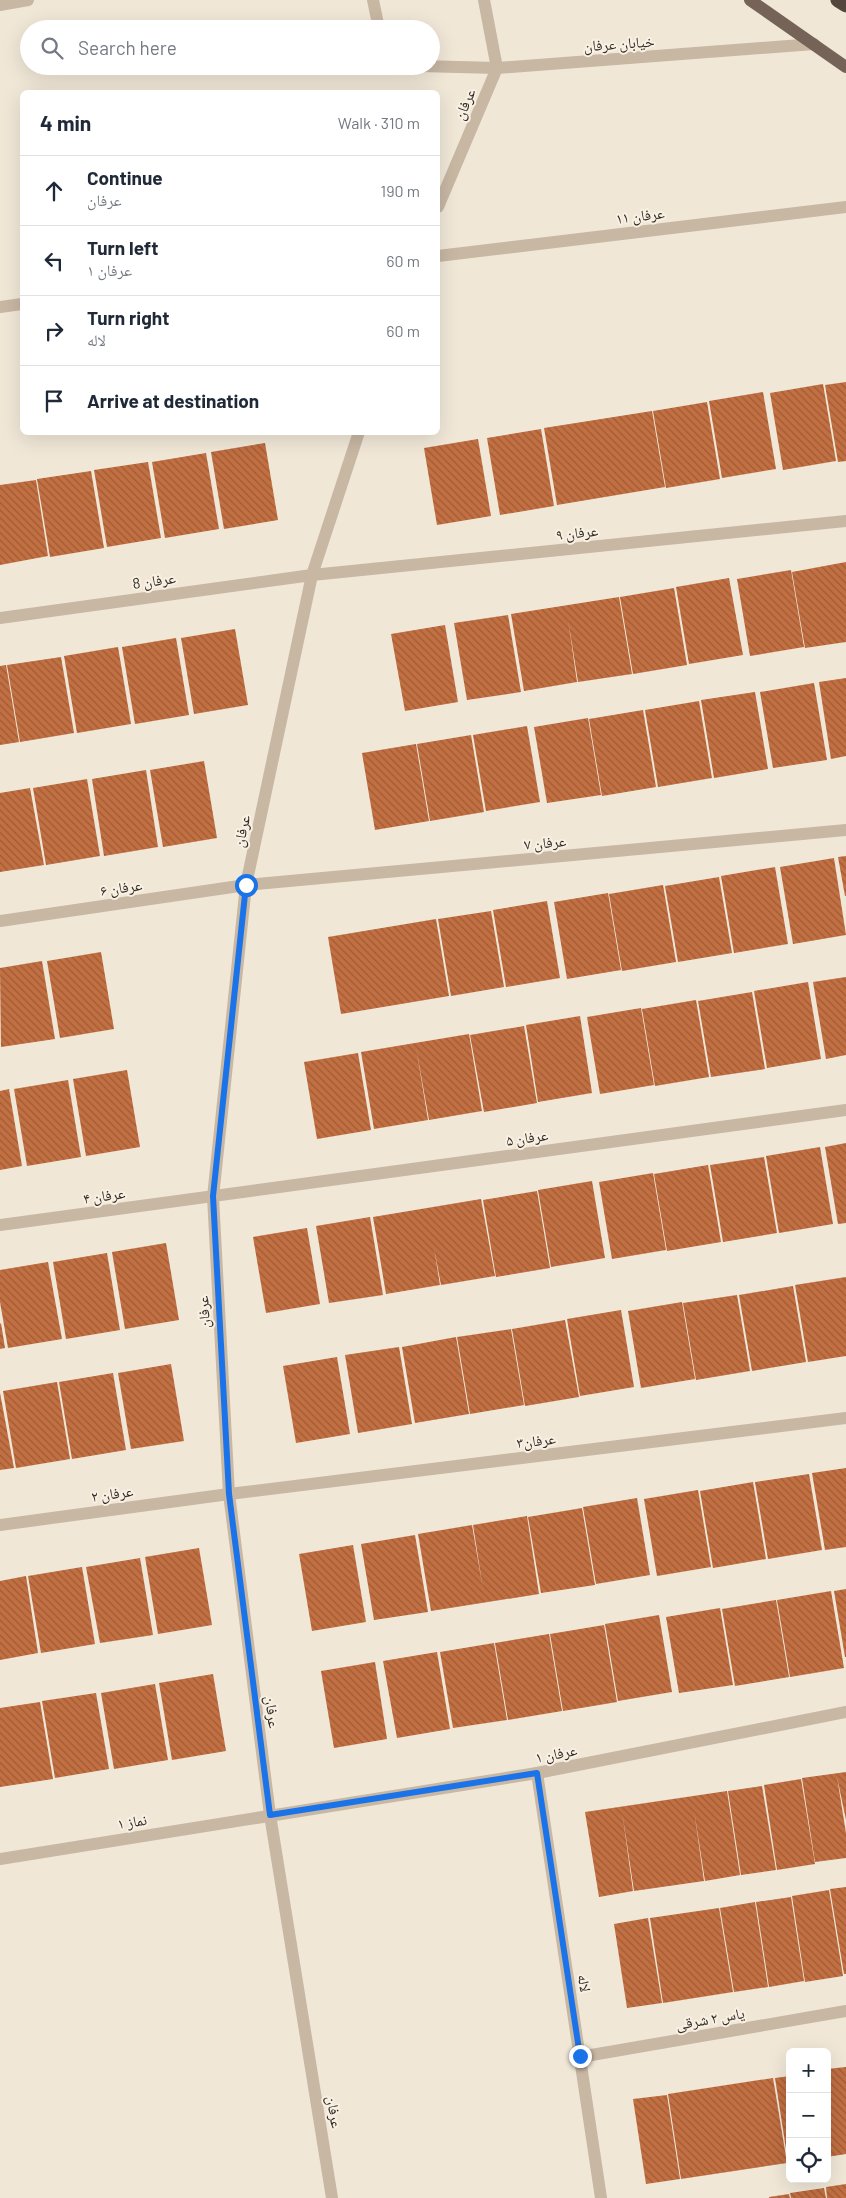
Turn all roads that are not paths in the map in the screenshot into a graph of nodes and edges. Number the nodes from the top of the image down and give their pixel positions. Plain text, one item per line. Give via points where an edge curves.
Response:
1 (28, 0) edge
2 (373, 0) edge
3 (484, 0) edge
4 (750, 0) edge
5 (838, 0) edge
6 (0, 5) edge
7 (846, 5) edge
8 (377, 20) edge
9 (814, 44) junction
10 (440, 67) edge
11 (846, 67) edge
12 (497, 68) junction
13 (440, 202) edge
14 (846, 207) edge
15 (440, 256) edge
16 (20, 304) edge
17 (0, 307) edge
18 (358, 435) edge
19 (846, 521) edge
20 (312, 575) junction
21 (0, 618) edge
22 (846, 830) edge
23 (246, 885) junction
24 (0, 921) edge
25 (846, 1110) edge
26 (213, 1196) junction
27 (0, 1225) edge
28 (846, 1418) edge
29 (229, 1494) junction
30 (0, 1525) edge
31 (846, 1712) edge
32 (537, 1773) junction
33 (270, 1815) junction
34 (0, 1859) edge
35 (846, 2011) edge
36 (580, 2056) junction
37 (332, 2198) edge
38 (601, 2198) edge

1 - 6 street
2 - 8 street
3 - 12 street
4 - 9 main road
5 - 7 highway
9 - 11 main road
9 - 12 street, خیابان عرفان
10 - 12 street, خیابان عرفان
12 - 13 street, عرفان
14 - 15 street, عرفان ۱۱
16 - 17 street
18 - 20 street, عرفان
19 - 20 street, عرفان ۹
20 - 21 street, عرفان 8
20 - 23 street, عرفان
22 - 23 street, عرفان ۷
23 - 24 street, عرفان ۶
23 - 26 street, عرفان
25 - 26 street, عرفان ۵
26 - 27 street, عرفان ۴
26 - 29 street, عرفان
28 - 29 street, عرفان۳
29 - 30 street, عرفان ۲
29 - 33 street, عرفان
31 - 32 street, عرفان ۱
32 - 33 street, عرفان ۱
32 - 36 street, لاله
33 - 34 street, نماز ۱
33 - 37 street, عرفان
35 - 36 street, یاس ۲ شرقی
36 - 38 street, لاله

